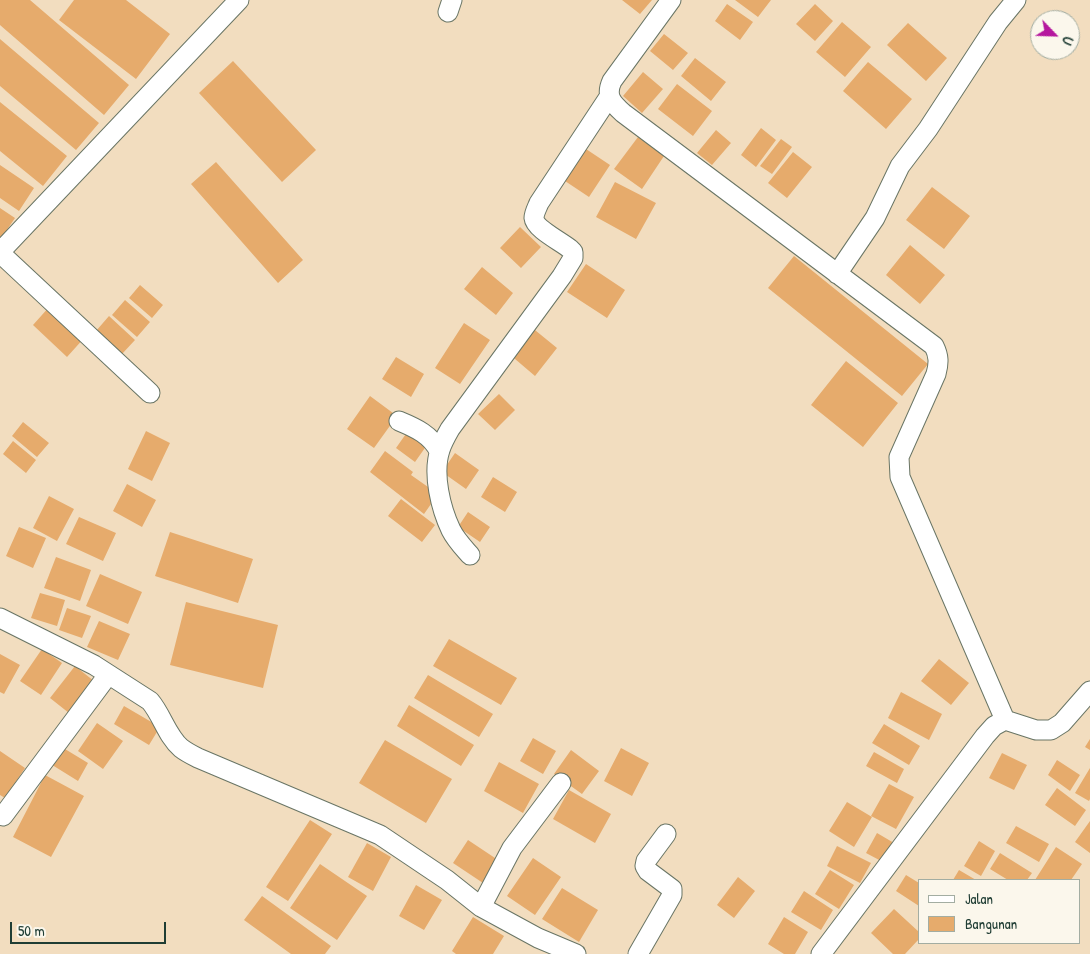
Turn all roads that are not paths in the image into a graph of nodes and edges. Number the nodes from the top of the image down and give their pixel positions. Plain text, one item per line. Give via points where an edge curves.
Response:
1 (239, 0) edge
2 (671, 0) edge
3 (1016, 0) edge
4 (609, 97) junction
5 (0, 253) edge
6 (837, 274) junction
7 (150, 393) dead end
8 (400, 421) dead end
9 (439, 451) junction
10 (470, 555) dead end
11 (0, 618) edge
12 (108, 675) junction
13 (1090, 691) edge
14 (1005, 720) junction
15 (561, 784) dead end
16 (3, 816) dead end
17 (666, 834) dead end
18 (481, 907) junction
19 (576, 954) edge
20 (638, 954) edge
21 (821, 954) edge

1 - 5 street
2 - 4 street via 612,80
3 - 6 street via 994,27 900,166 875,218
4 - 6 street via 623,113
4 - 9 street via 535,212 538,226 570,249 573,258 450,429
5 - 7 street
6 - 14 street via 924,337 938,354 936,374 899,458 900,477
8 - 9 street via 427,435
9 - 10 street via 436,470 440,497 451,530
11 - 12 street
12 - 16 street
12 - 18 street via 150,702 182,749 380,835
13 - 14 street via 1062,723 1050,730 1036,730
14 - 21 street via 985,736
15 - 18 street via 512,848
17 - 20 street via 644,866 672,889 672,896
18 - 19 street via 538,938

